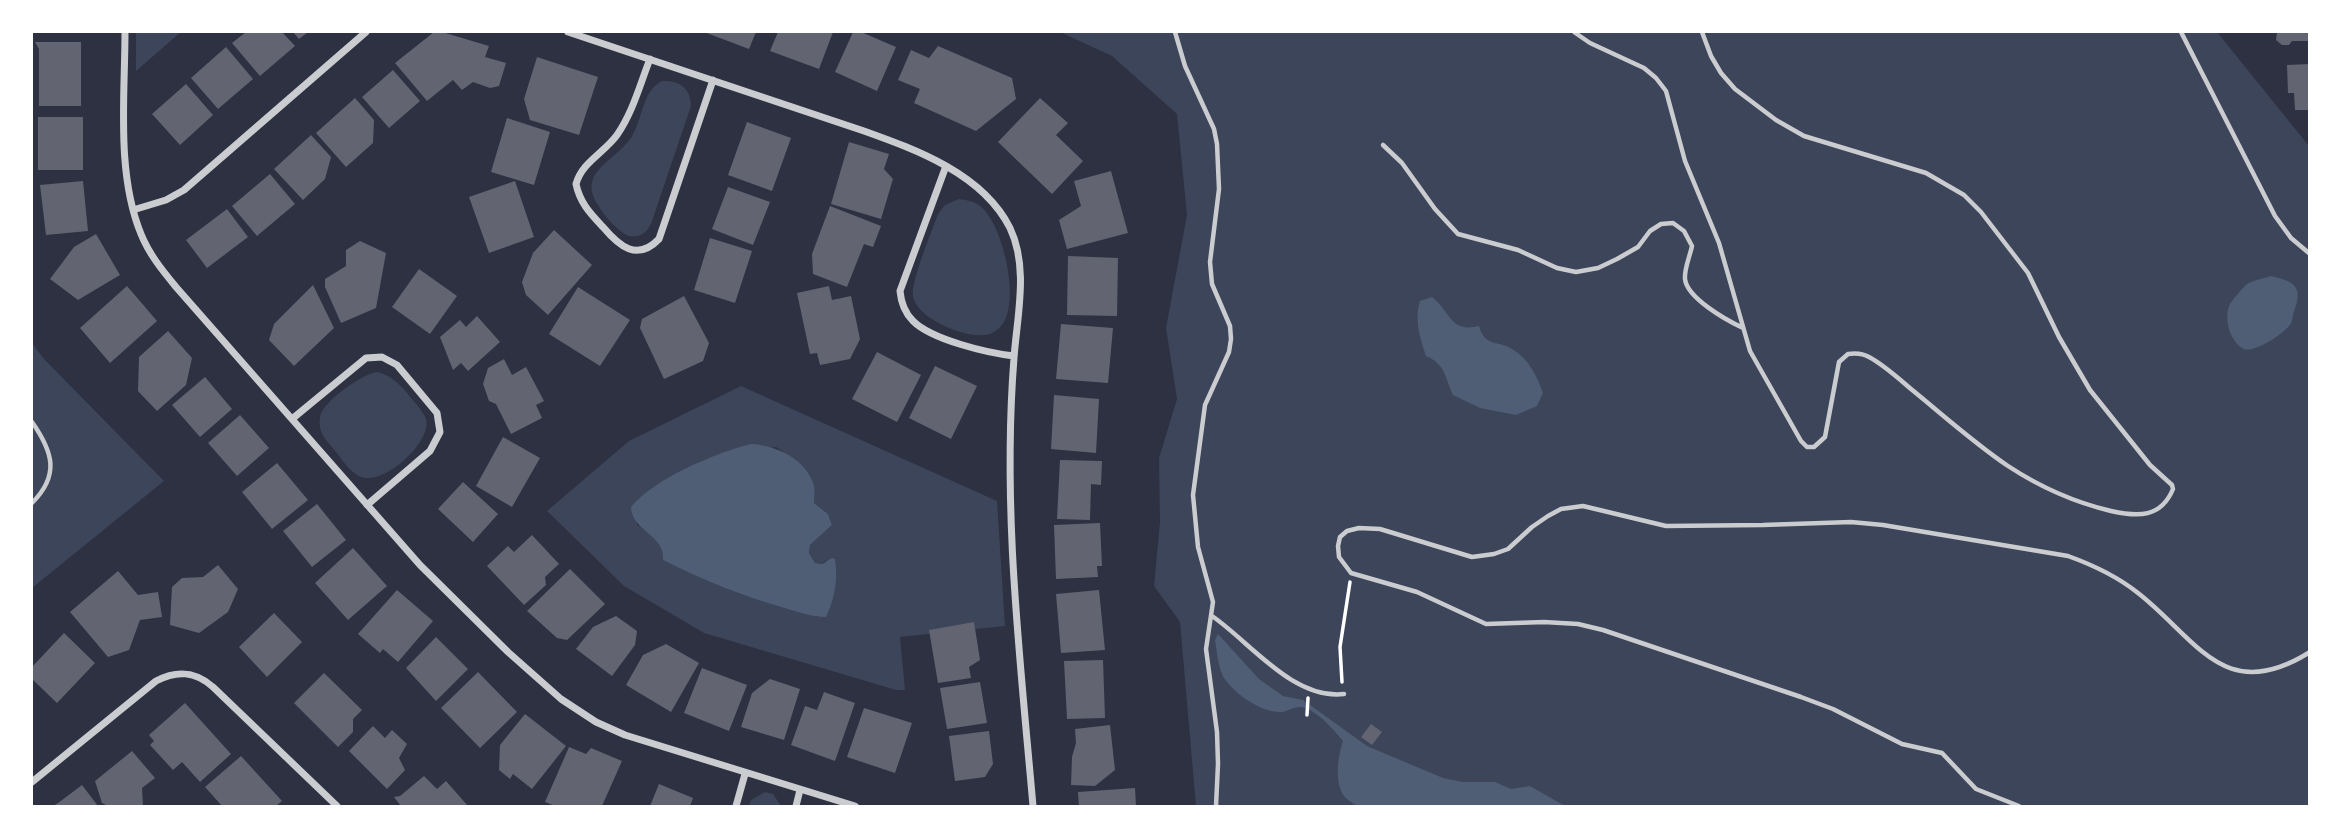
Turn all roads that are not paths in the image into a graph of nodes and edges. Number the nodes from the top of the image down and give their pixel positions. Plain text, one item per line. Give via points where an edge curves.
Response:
1 (125, 32) edge
2 (366, 32) edge
3 (568, 32) edge
4 (1175, 32) edge
5 (1574, 32) edge
6 (1702, 32) edge
7 (2181, 32) edge
8 (649, 59) junction
9 (713, 80) junction
10 (1383, 145) dead end
11 (946, 166) junction
12 (133, 210) junction
13 (2309, 254) edge
14 (1742, 328) junction
15 (1014, 356) junction
16 (292, 419) junction
17 (32, 422) edge
18 (32, 503) edge
19 (367, 505) junction
20 (1212, 615) junction
21 (2309, 652) edge
22 (1344, 694) road end
23 (745, 774) junction
24 (32, 782) edge
25 (800, 790) junction
26 (337, 807) edge
27 (736, 807) edge
28 (796, 807) edge
29 (855, 807) edge
30 (1033, 807) edge
31 (1216, 807) edge
32 (2019, 807) edge

1 - 12 street via 126,163
2 - 12 street via 184,190
3 - 8 street
4 - 20 lane via 1217,144 1219,188 1210,262 1212,285 1230,326 1229,352 1205,405 1193,495
5 - 14 lane via 1644,68 1666,91 1685,161 1719,243
6 - 14 lane via 1721,74 1776,120 1804,136 1926,173 1964,195 2028,273 2090,390 2173,489 2164,505 2146,515 2127,515 2067,499 2008,466 1890,372 1857,353 1839,362 1825,438 1807,447 1759,369
7 - 13 lane via 2275,216
8 - 9 street
8 - 9 street via 623,125 584,167 576,184 583,205 615,241 633,250 653,246 659,239
9 - 11 street via 886,139
10 - 14 lane via 1458,234 1518,250 1557,268 1576,272 1598,268 1638,247 1661,224 1673,223 1692,246 1685,278 1689,288
11 - 15 street via 993,202 1015,241 1020,277
11 - 15 street via 900,291 902,304 914,322 934,334
12 - 16 street via 141,236 163,271
15 - 30 street via 1011,535
16 - 19 street
16 - 19 street via 366,358 382,356 397,365 437,413 440,432 430,451
17 - 18 lane via 51,458 46,488
19 - 23 street via 448,594 572,707 625,735
20 - 22 lane via 1295,681 1314,691
20 - 31 lane via 1206,649 1217,732
21 - 32 lane via 2268,671 2230,670 2193,645 2138,593 2068,555 1851,522 1666,526 1583,506 1548,516 1508,548 1472,557 1380,529 1359,528 1340,537 1339,557 1351,573 1417,592 1486,624 1578,624 1801,697 1902,744 1942,753 1976,789
23 - 25 street
23 - 27 street
24 - 26 street via 156,681 182,673 213,687
25 - 28 street
25 - 29 street

